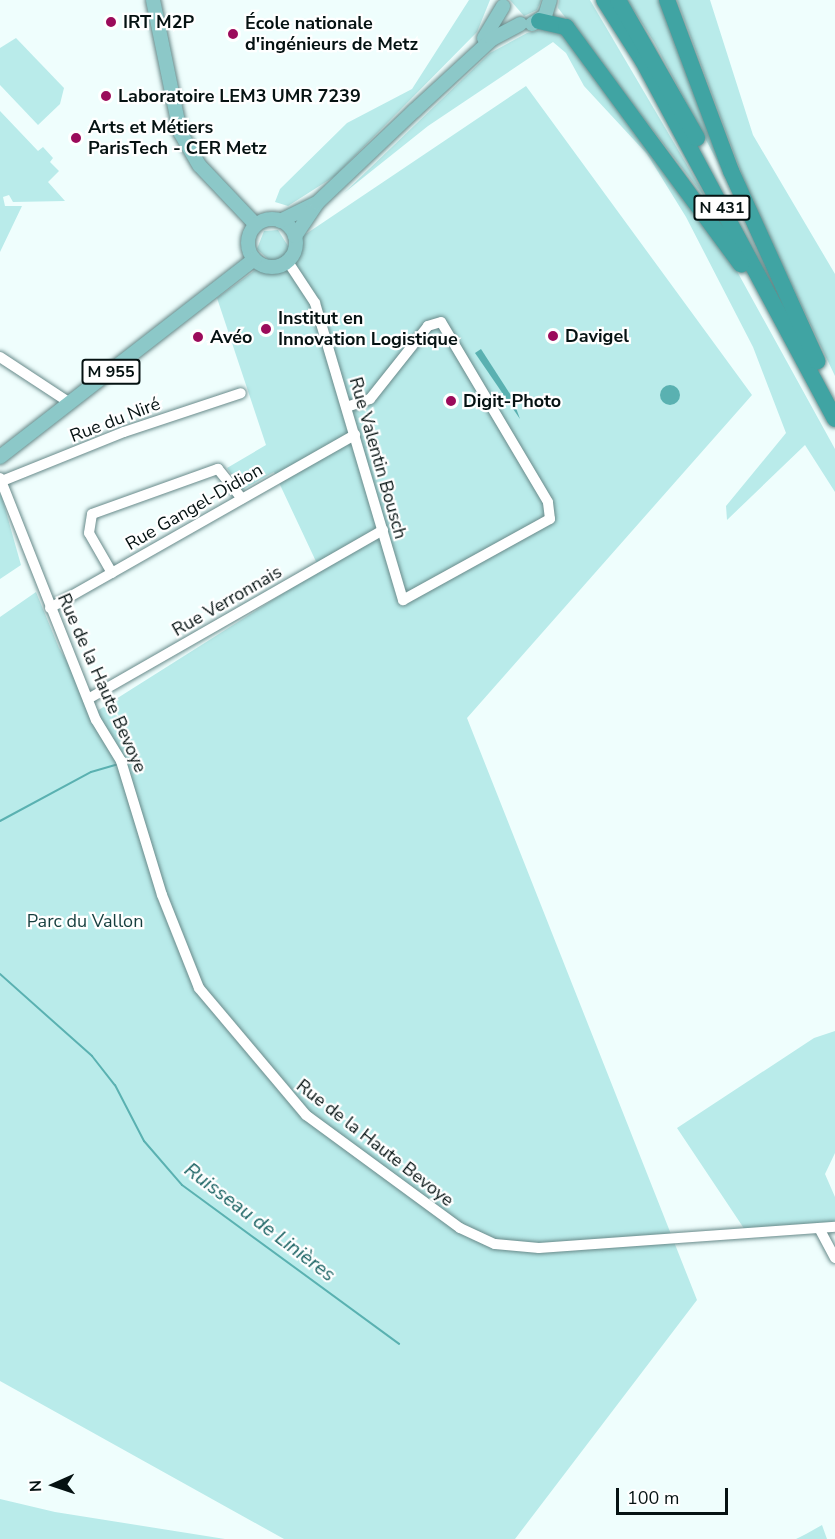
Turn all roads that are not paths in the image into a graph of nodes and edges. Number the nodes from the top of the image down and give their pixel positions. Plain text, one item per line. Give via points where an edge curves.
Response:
1 (153, 0) edge
2 (550, 0) edge
3 (604, 0) edge
4 (618, 0) edge
5 (667, 0) edge
6 (502, 3) edge
7 (539, 21) junction
8 (520, 24) junction
9 (414, 111) junction
10 (317, 203) junction
11 (280, 220) junction
12 (256, 225) junction
13 (295, 236) junction
14 (254, 260) junction
15 (288, 262) junction
16 (0, 357) edge
17 (810, 361) junction
18 (242, 393) dead end
19 (835, 395) edge
20 (70, 404) junction
21 (347, 407) junction
22 (835, 419) edge
23 (355, 435) junction
24 (0, 457) edge
25 (1, 480) edge
26 (242, 499) junction
27 (382, 530) junction
28 (112, 573) junction
29 (50, 608) junction
30 (88, 699) junction
31 (835, 1227) edge
32 (819, 1228) junction
33 (835, 1258) edge

1 - 12 main road via 180,132 200,166
2 - 7 main road
3 - 17 highway, N 431 via 643,62
4 - 17 highway, N 431
5 - 17 highway via 731,171
6 - 8 main road
6 - 9 main road via 494,27
7 - 8 main road
7 - 17 highway via 560,24 581,45
8 - 9 main road via 492,39
9 - 10 main road
10 - 11 main road
10 - 13 main road
11 - 12 main road
11 - 13 main road
12 - 14 main road via 248,242
13 - 15 main road
14 - 15 main road via 267,267
14 - 20 main road, M 955
15 - 21 street, Rue Valentin Bousch via 315,303
16 - 20 street
17 - 19 highway, N 431
17 - 22 highway, N 431
18 - 25 street, Rue du Niré via 124,432
20 - 24 main road, M 955
21 - 23 street, Rue Valentin Bousch
21 - 27 street, Rue Valentin Bousch via 369,399 428,326 441,322 552,511 544,525 403,600
23 - 26 street, Rue Gangel-Didion
23 - 27 street, Rue Valentin Bousch
25 - 29 street, Rue de la Haute Bevoye
26 - 28 street, Rue Gangel-Didion
26 - 28 street via 218,469 92,514 89,533
27 - 30 street, Rue Verronnais
28 - 29 street, Rue Gangel-Didion
29 - 30 street, Rue de la Haute Bevoye
30 - 32 street, Rue de la Haute Bevoye via 121,761 162,895 213,1010 306,1115 426,1204 480,1239 513,1248
31 - 32 street, Rue de la Haute Bevoye
32 - 33 street

